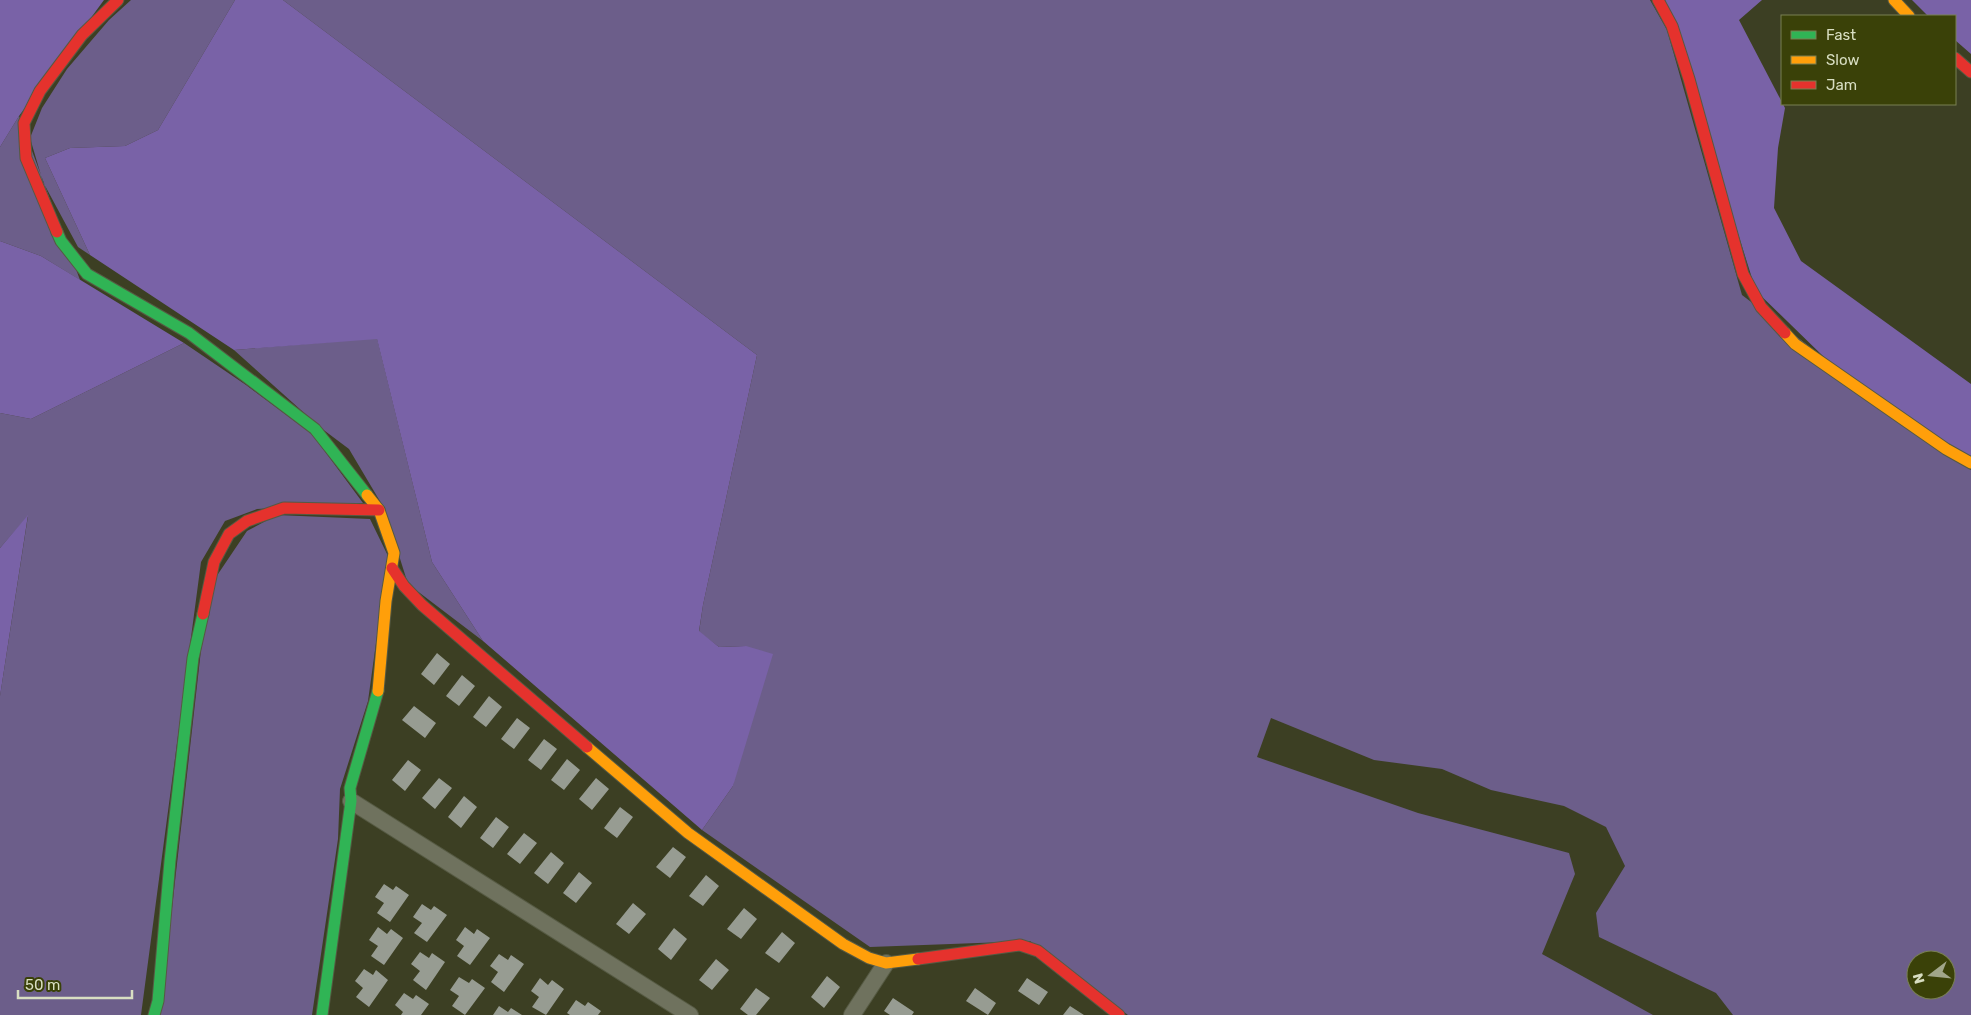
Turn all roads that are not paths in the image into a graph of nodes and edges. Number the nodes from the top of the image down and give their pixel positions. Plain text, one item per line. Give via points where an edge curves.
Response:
1 (118, 0) edge
2 (1658, 0) edge
3 (1894, 0) edge
4 (1908, 15) edge
5 (1956, 59) edge
6 (1971, 72) edge
7 (1971, 463) edge
8 (379, 510) junction
9 (392, 568) junction
10 (351, 801) junction
11 (886, 963) junction
12 (154, 1015) edge
13 (322, 1015) edge
14 (690, 1015) edge
15 (852, 1015) edge
16 (1119, 1015) edge

1 - 8 main road via 82,35 40,91 24,123 26,158 61,241 87,274 189,333 315,429
2 - 7 main road via 1672,26 1689,79 1743,274 1761,307 1795,344
3 - 4 main road
5 - 6 main road
8 - 9 main road via 394,553
8 - 12 main road via 284,508 247,521 229,534 214,562 193,658
9 - 10 main road via 377,698 350,788
9 - 11 main road via 422,606 688,833 843,944
10 - 13 main road
10 - 14 street
11 - 15 street
11 - 16 main road via 1020,945 1038,952

